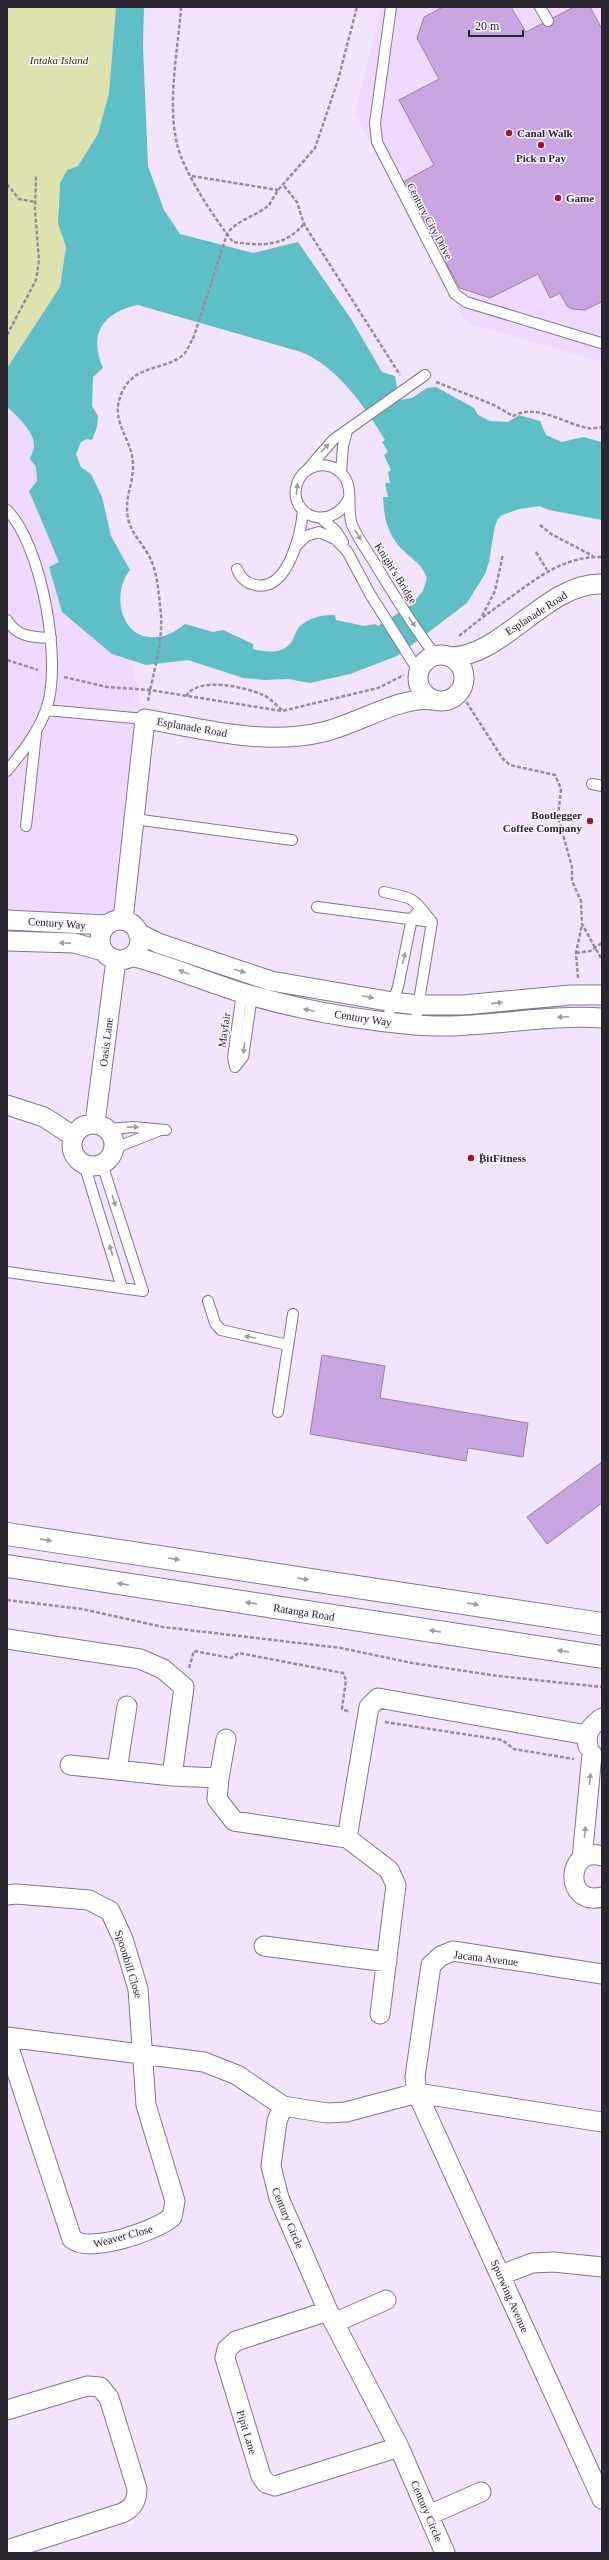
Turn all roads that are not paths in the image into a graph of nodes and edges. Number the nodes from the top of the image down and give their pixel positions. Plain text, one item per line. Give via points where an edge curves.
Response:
1 (391, 7) edge
2 (540, 7) edge
3 (548, 21) dead end
4 (601, 343) dead end
5 (425, 375) dead end
6 (347, 431) junction
7 (307, 470) junction
8 (341, 473) junction
9 (349, 498) junction
10 (7, 510) edge
11 (303, 510) junction
12 (322, 519) junction
13 (295, 547) junction
14 (347, 551) junction
15 (237, 569) dead end
16 (602, 584) edge
17 (7, 620) edge
18 (51, 638) junction
19 (436, 652) junction
20 (474, 654) junction
21 (418, 672) junction
22 (462, 685) junction
23 (433, 700) junction
24 (389, 709) junction
25 (46, 710) junction
26 (145, 719) junction
27 (36, 734) junction
28 (7, 771) edge
29 (592, 784) dead end
30 (602, 786) edge
31 (134, 819) junction
32 (26, 826) dead end
33 (292, 840) dead end
34 (384, 892) dead end
35 (317, 906) dead end
36 (421, 909) junction
37 (412, 918) junction
38 (7, 920) edge
39 (115, 922) junction
40 (432, 922) junction
41 (138, 933) junction
42 (7, 941) edge
43 (117, 956) junction
44 (247, 994) junction
45 (602, 995) edge
46 (393, 1002) junction
47 (418, 1005) junction
48 (602, 1018) edge
49 (386, 1022) junction
50 (415, 1025) junction
51 (7, 1105) edge
52 (101, 1126) junction
53 (73, 1136) junction
54 (114, 1148) junction
55 (93, 1164) junction
56 (7, 1272) edge
57 (122, 1288) junction
58 (208, 1301) dead end
59 (293, 1314) dead end
60 (288, 1345) junction
61 (278, 1412) dead end
62 (7, 1534) edge
63 (7, 1566) edge
64 (602, 1624) edge
65 (7, 1639) edge
66 (602, 1657) edge
67 (127, 1706) dead end
68 (602, 1718) edge
69 (587, 1735) junction
70 (226, 1739) dead end
71 (595, 1758) edge
72 (70, 1765) dead end
73 (117, 1770) junction
74 (172, 1776) junction
75 (219, 1778) junction
76 (347, 1838) junction
77 (602, 1856) edge
78 (582, 1859) junction
79 (7, 1895) edge
80 (602, 1897) edge
81 (264, 1946) dead end
82 (387, 1962) junction
83 (602, 1974) edge
84 (380, 2014) dead end
85 (7, 2037) edge
86 (7, 2042) edge
87 (142, 2054) junction
88 (417, 2093) junction
89 (283, 2106) junction
90 (602, 2122) edge
91 (602, 2267) edge
92 (501, 2276) junction
93 (386, 2300) dead end
94 (331, 2317) junction
95 (7, 2410) edge
96 (399, 2447) junction
97 (482, 2492) dead end
98 (602, 2499) edge
99 (429, 2515) junction
100 (7, 2550) edge
101 (445, 2553) edge

1 - 4 lane, Century City Drive via 375,123 377,142 455,294 466,302
2 - 3 lane
5 - 6 lane
7 -> 6 lane via 325,447
6 - 8 lane
7 - 8 lane via 325,465
11 -> 7 lane via 296,494 299,480
8 - 9 lane, Knight's Bridge via 347,480
9 - 12 lane via 343,509 334,516
9 -> 19 lane, Knight's Bridge via 353,525 398,601
10 - 18 lane via 16,521 35,558
11 - 12 lane
11 - 13 lane via 302,526
12 - 14 lane via 336,531
13 - 14 lane via 306,536 320,532 335,539
13 - 15 lane via 280,577 267,584 250,584
14 - 21 lane
16 - 20 street, Esplanade Road via 593,583 571,590
17 - 18 lane via 20,634
18 - 25 lane via 53,676
19 - 20 street, Esplanade Road
19 - 21 street
19 - 22 street via 460,666
20 - 22 street
21 - 23 street via 422,691
21 - 24 street, Esplanade Road via 403,699
22 - 23 street via 449,700
23 - 24 street, Esplanade Road via 415,700
24 - 26 street, Esplanade Road via 349,726 322,733 273,738 243,736
25 - 26 lane
25 - 27 lane
26 - 31 street, Esplanade Road
27 - 28 lane
27 - 32 lane
29 - 30 lane
31 - 33 lane
31 - 39 street, Esplanade Road
34 - 36 lane via 408,897 416,901
35 - 37 lane
36 - 37 lane
36 - 40 lane
37 - 40 lane
46 -> 37 lane
38 - 39 street, Century Way
39 - 41 street via 133,925
39 - 43 street via 99,939
40 - 47 lane
41 - 43 street via 139,944
41 -> 46 street, Century Way via 158,943 271,981
43 -> 42 street, Century Way via 74,943
44 -> 43 street, Century Way via 162,964
43 - 52 street, Oasis Lane
44 -> 44 lane, Mayfair via 243,1058 236,1067 233,1056
49 -> 44 street, Century Way via 312,1010
47 -> 45 street, Century Way
46 - 47 street, Century Way
46 - 49 lane
47 - 50 lane
48 -> 50 street, Century Way via 547,1018 456,1026
49 - 50 street, Century Way
51 - 53 street via 44,1117
52 - 53 street via 82,1126
52 - 54 street via 112,1134
52 -> 54 lane via 133,1126 162,1130
53 - 55 street via 75,1155
54 - 55 street via 108,1160
57 -> 55 lane
55 -> 57 lane via 143,1291
56 - 57 lane
60 -> 58 lane via 221,1330 215,1323
59 - 60 lane
60 - 61 lane
62 -> 64 main road
66 -> 63 main road, Ratanga Road
65 - 74 street via 140,1659 163,1669 173,1677 184,1687
67 - 73 street
68 - 69 street via 592,1724
69 - 71 street via 587,1745
69 - 76 street via 378,1698 369,1707
70 - 75 street
78 -> 71 street
72 - 73 street
73 - 74 street
74 - 75 street
75 - 76 street via 216,1800 234,1821
76 - 82 street via 389,1870 396,1885
77 - 78 street
78 - 80 street via 573,1874 577,1890 584,1896
79 - 87 street, Spoonbill Close via 89,1900 110,1911 123,1939 138,1989
81 - 82 street
82 - 84 street
83 - 88 street, Jacana Avenue via 453,1952 441,1956 431,1965 415,2077
85 - 87 street
86 - 87 street, Weaver Close via 66,2226 72,2239 83,2245 99,2244 156,2227 172,2217 174,2211 175,2201 146,2104
87 - 89 street via 204,2062 222,2068
88 - 89 street via 346,2112 328,2113
88 - 90 street
88 - 92 street, Spurwing Avenue
89 - 94 street, Century Circle via 277,2121 272,2153 273,2181
91 - 92 street via 554,2262 532,2263
92 - 98 street, Spurwing Avenue
93 - 94 street
94 - 96 street, Century Circle
94 - 96 street, Pipit Lane via 236,2341 227,2349 225,2358 260,2476 266,2483 275,2486
95 - 100 street via 87,2386 100,2387 109,2398 137,2489 137,2499 122,2513
96 - 99 street, Century Circle
97 - 99 street
99 - 101 street, Century Circle

